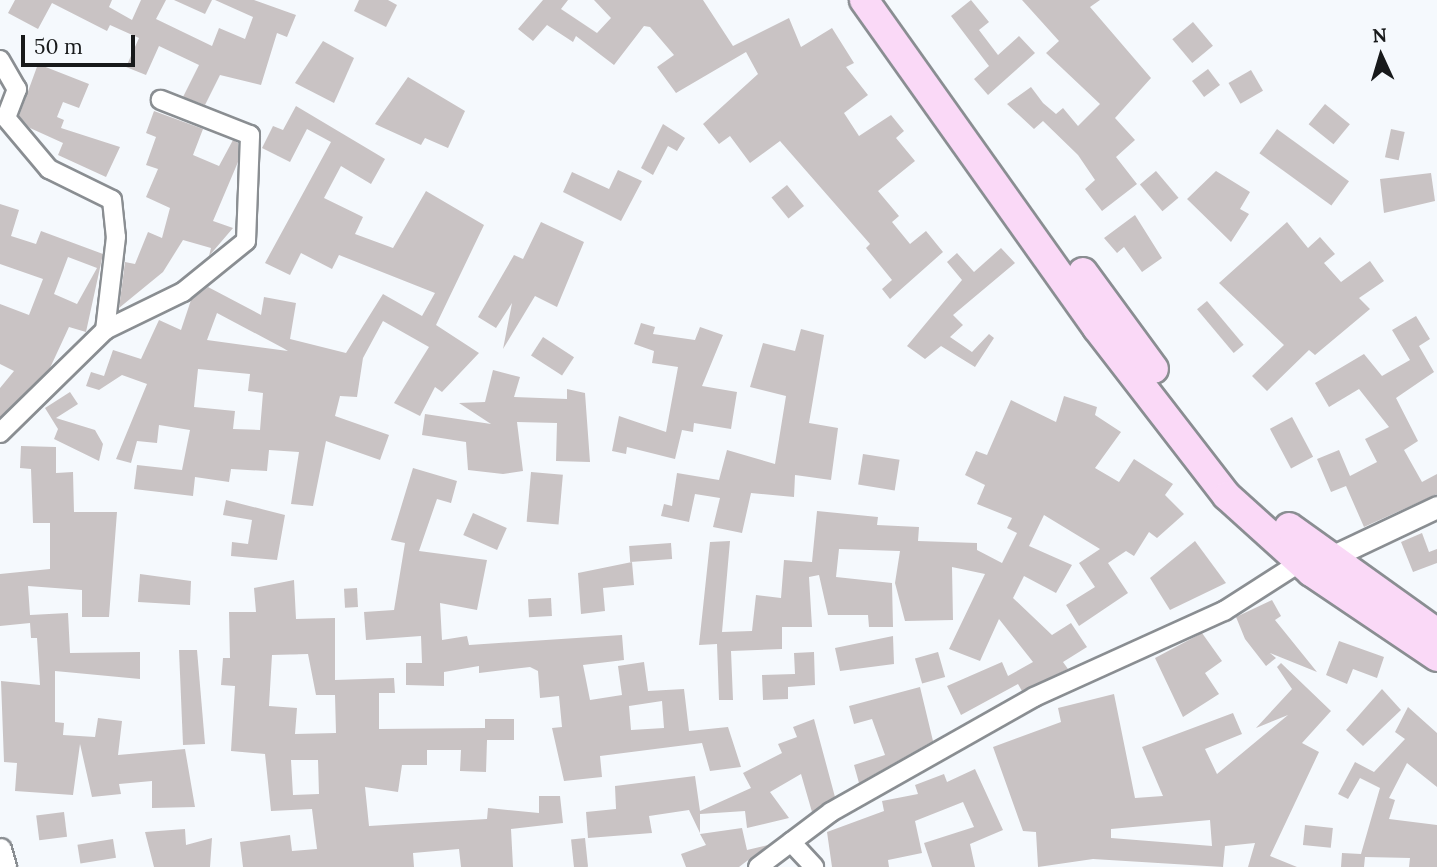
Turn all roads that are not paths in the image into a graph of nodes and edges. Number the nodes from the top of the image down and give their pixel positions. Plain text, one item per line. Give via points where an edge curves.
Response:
1 (864, 0) edge
2 (888, 0) edge
3 (0, 60) edge
4 (161, 100) dead end
5 (105, 330) junction
6 (0, 433) edge
7 (1437, 507) edge
8 (1326, 559) junction
9 (1299, 563) junction
10 (1437, 633) edge
11 (1437, 657) edge
12 (791, 842) junction
13 (0, 849) edge
14 (5, 867) edge
15 (758, 867) edge
16 (814, 867) edge

1 - 9 main road via 1097,328 1227,496
2 - 8 main road via 1113,316 1242,484
3 - 5 street via 17,89 6,118 49,169 112,200 116,236
4 - 5 street via 250,135 246,242 183,292
5 - 6 street
7 - 8 street
8 - 10 main road
9 - 11 main road
9 - 12 street via 1224,611 1034,697 831,812
12 - 15 street
12 - 16 street
13 - 14 street

